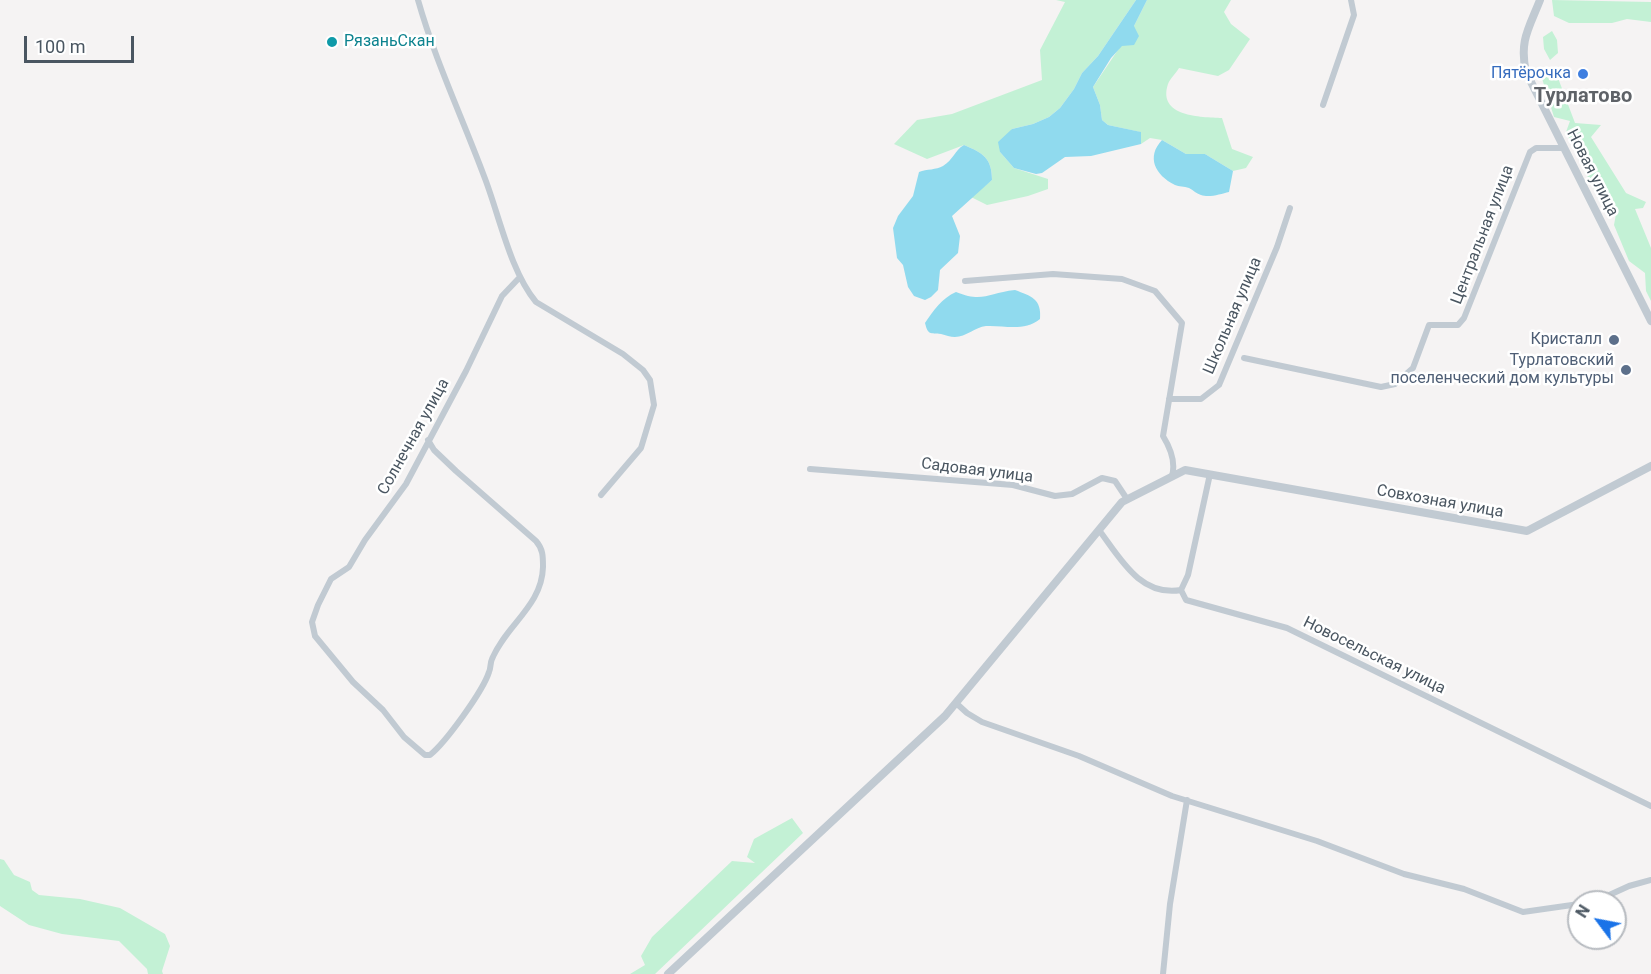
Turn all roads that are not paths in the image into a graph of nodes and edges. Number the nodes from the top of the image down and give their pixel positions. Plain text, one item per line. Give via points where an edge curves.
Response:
1 (418, 0) edge
2 (1351, 0) edge
3 (1540, 0) edge
4 (1323, 105) dead end
5 (1564, 148) junction
6 (1290, 208) dead end
7 (520, 277) junction
8 (965, 281) dead end
9 (1651, 321) edge
10 (1244, 358) dead end
11 (1169, 399) junction
12 (428, 441) junction
13 (1651, 466) edge
14 (810, 469) dead end
15 (1210, 474) junction
16 (1172, 476) junction
17 (601, 495) dead end
18 (1127, 499) junction
19 (1099, 530) junction
20 (1181, 590) junction
21 (956, 704) junction
22 (1187, 800) junction
23 (1651, 806) edge
24 (1651, 880) edge
25 (1620, 890) edge
26 (1567, 906) edge
27 (668, 974) edge
28 (1163, 974) edge

1 - 7 street
2 - 4 street via 1354,15
3 - 5 street, Новая улица via 1522,54 1526,72
5 - 9 street, Новая улица
5 - 10 street, Центральная улица via 1536,148 1530,152 1464,318 1458,325 1429,325 1413,368 1395,384 1381,387
6 - 11 street, Школьная улица via 1218,385 1201,399
7 - 12 street, Солнечная улица via 502,296
7 - 17 street via 536,302 622,354 650,380 654,405 641,447
8 - 11 street via 1053,274 1122,279 1155,291 1182,323
11 - 16 street via 1163,436 1172,450
12 - 12 street, Солнечная улица via 406,484 349,567 331,579 312,622 315,636 353,682 425,755 440,745 479,691 490,671 491,660 531,605 543,576 541,548
13 - 15 street, Совхозная улица via 1527,531
14 - 18 street, Садовая улица via 1013,485 1055,496 1072,494 1102,478 1115,481
15 - 16 street, Совхозная улица via 1185,470
15 - 20 street via 1188,575
16 - 18 street
18 - 19 street
19 - 20 street, Новосельская улица via 1135,577 1155,589
19 - 21 street
20 - 23 street, Новосельская улица via 1186,600 1287,628
21 - 22 street via 982,722
21 - 27 street
22 - 26 street via 1317,841 1404,874 1464,889 1523,912
22 - 28 street
24 - 25 street

